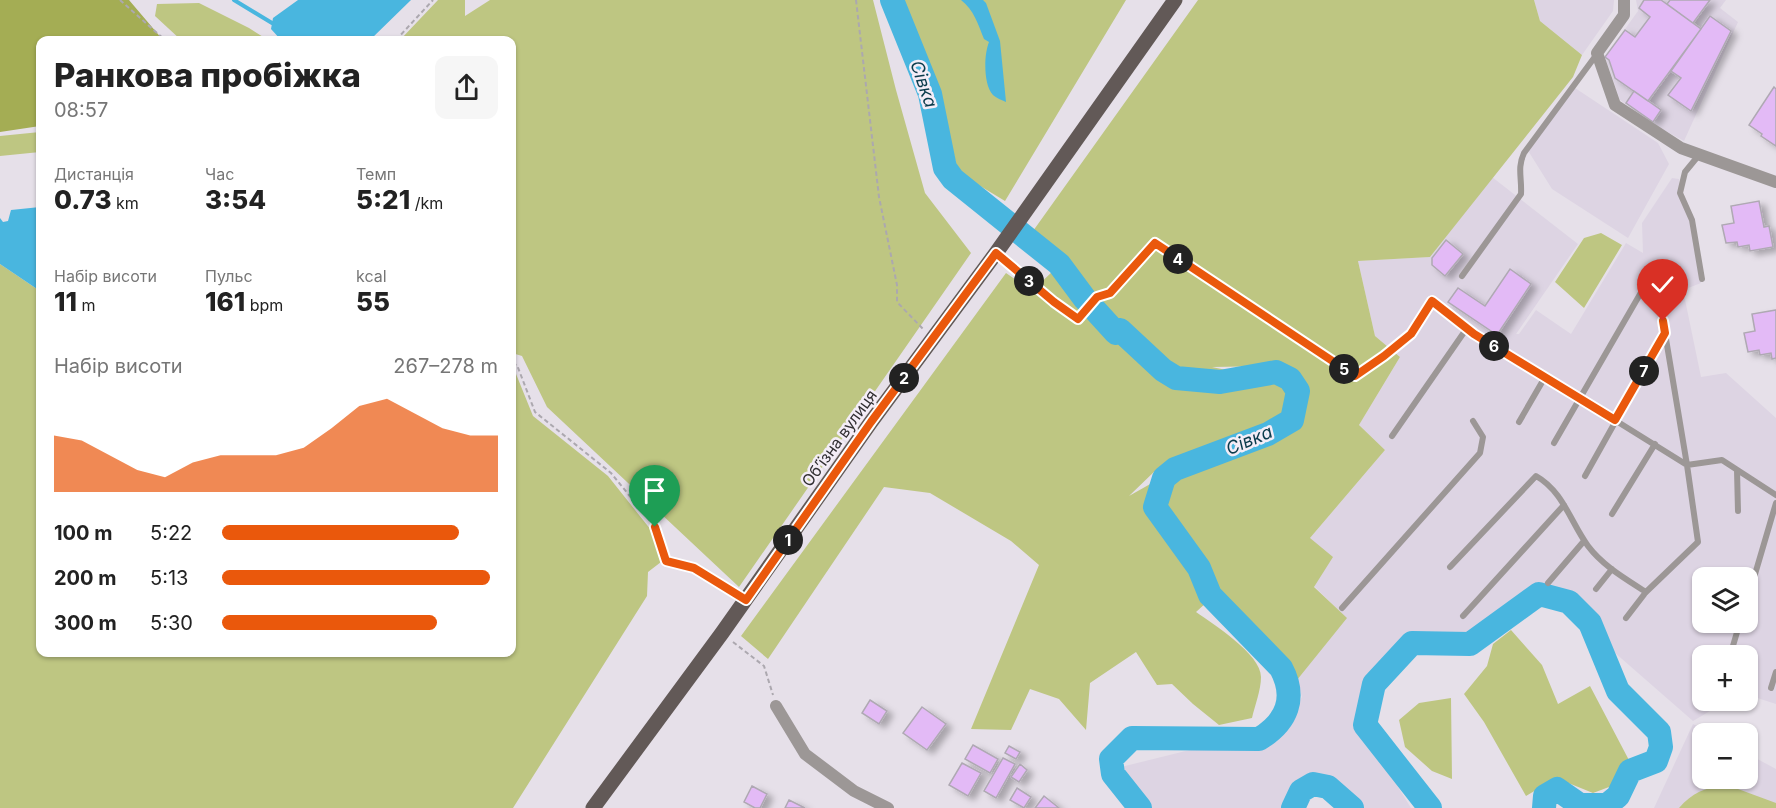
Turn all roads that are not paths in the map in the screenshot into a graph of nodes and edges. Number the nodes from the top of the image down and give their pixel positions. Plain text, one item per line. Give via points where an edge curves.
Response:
1 (1175, 0) edge
2 (1624, 0) edge
3 (1597, 53) junction
4 (1700, 155) junction
5 (1776, 182) edge
6 (1654, 270) dead end
7 (1462, 276) dead end
8 (1702, 279) dead end
9 (1432, 301) road end
10 (1663, 321) dead end
11 (1467, 328) junction
12 (1665, 333) junction
13 (1545, 377) junction
14 (1579, 398) junction
15 (1615, 420) junction
16 (1473, 421) dead end
17 (1519, 422) dead end
18 (1392, 436) dead end
19 (1554, 443) dead end
20 (1655, 444) junction
21 (1688, 465) junction
22 (1737, 470) junction
23 (1585, 476) dead end
24 (1776, 495) edge
25 (1776, 503) edge
26 (1564, 505) junction
27 (1738, 511) dead end
28 (1612, 514) dead end
29 (1584, 541) junction
30 (1450, 567) dead end
31 (1757, 567) edge
32 (1612, 569) junction
33 (1548, 583) dead end
34 (1596, 589) dead end
35 (1646, 592) junction
36 (1342, 608) dead end
37 (1463, 616) dead end
38 (1626, 618) dead end
39 (1776, 672) edge
40 (1771, 688) dead end
41 (776, 706) road end
42 (593, 808) edge
43 (888, 808) edge

1 - 42 main road, Обʼїзна вулиця
2 - 3 street via 1624,15
3 - 4 street via 1615,105 1681,148
3 - 7 lane via 1524,153 1518,166 1521,194
4 - 5 street
4 - 8 lane via 1684,172 1680,193 1692,220
6 - 14 lane
9 - 11 lane
10 - 12 lane
11 - 13 lane
11 - 18 lane
12 - 15 lane
12 - 21 lane
13 - 14 lane
13 - 17 lane
14 - 15 lane
14 - 19 lane
15 - 20 lane
15 - 23 lane
16 - 36 lane via 1483,437 1480,453
20 - 21 lane
20 - 28 lane
21 - 22 lane via 1722,460
21 - 35 lane via 1698,542
22 - 24 lane
22 - 27 lane
25 - 31 lane
26 - 29 lane
26 - 30 lane via 1550,486 1536,476
26 - 37 lane
29 - 32 lane
29 - 33 lane
32 - 34 lane
32 - 35 lane
35 - 38 lane
39 - 40 lane
41 - 43 street via 805,754 854,791

